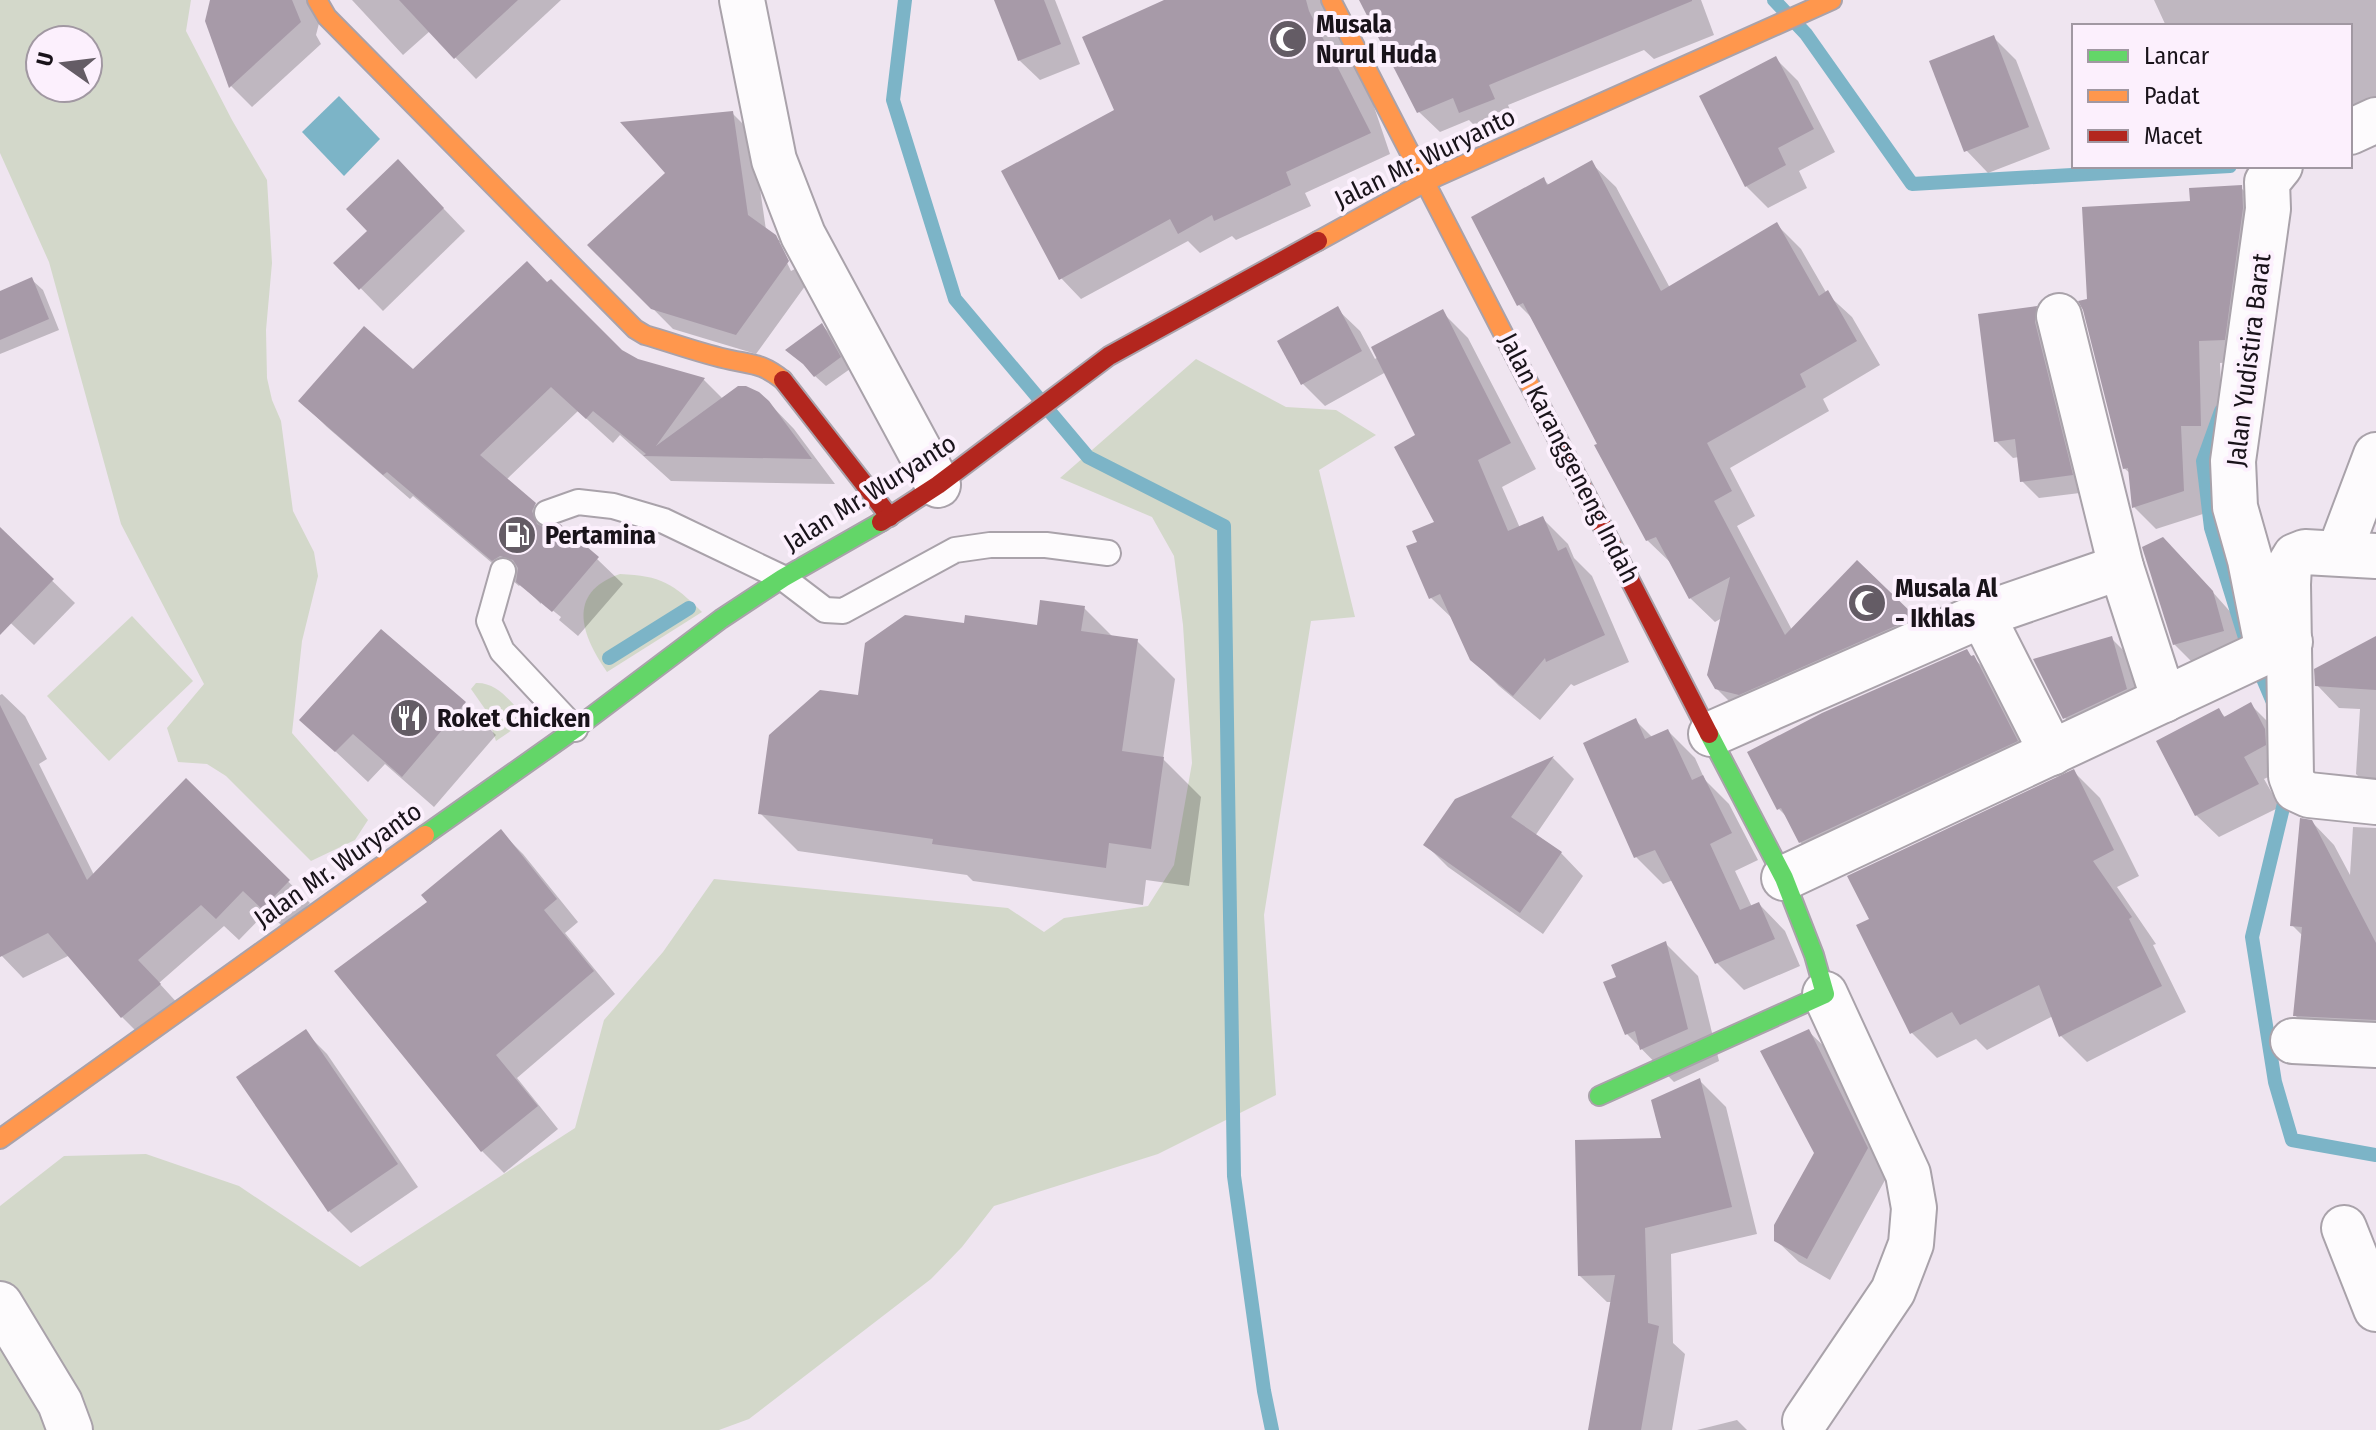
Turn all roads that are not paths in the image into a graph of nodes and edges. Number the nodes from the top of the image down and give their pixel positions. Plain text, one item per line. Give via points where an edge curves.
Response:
1 (317, 0) edge
2 (742, 0) edge
3 (1331, 0) edge
4 (1827, 2) edge
5 (2376, 120) edge
6 (2352, 131) edge
7 (2278, 168) edge
8 (1427, 181) junction
9 (2059, 316) dead end
10 (2376, 455) edge
11 (953, 474) junction
12 (547, 513) dead end
13 (890, 517) junction
14 (1108, 553) dead end
15 (2357, 554) edge
16 (2121, 567) junction
17 (503, 571) dead end
18 (783, 578) junction
19 (1982, 615) junction
20 (2265, 652) junction
21 (2164, 700) junction
22 (575, 729) junction
23 (1711, 734) junction
24 (2052, 753) junction
25 (2376, 802) edge
26 (1784, 878) junction
27 (1825, 994) junction
28 (2293, 1041) dead end
29 (2376, 1045) edge
30 (1599, 1096) dead end
31 (0, 1139) edge
32 (2344, 1228) dead end
33 (0, 1304) edge
34 (2376, 1309) edge
35 (1805, 1421) dead end
36 (70, 1430) edge

1 - 13 street via 327,17 635,329 772,371 787,383
2 - 11 street via 774,160 803,235
3 - 8 street, Jalan Karanggeneng Indah
4 - 8 street, Jalan Mr. Wuryanto
5 - 6 street
7 - 20 street, Jalan Yudistira Barat via 2267,182 2268,209 2233,461 2235,507
8 - 11 street, Jalan Mr. Wuryanto via 1109,356
8 - 23 street, Jalan Karanggeneng Indah
9 - 16 street
10 - 15 street
11 - 13 street, Jalan Mr. Wuryanto
12 - 18 lane via 578,502 613,506 664,521
13 - 18 street, Jalan Mr. Wuryanto
14 - 18 lane via 1046,545 955,550 843,611 825,610
15 - 20 street via 2295,556
16 - 19 street
16 - 21 street
17 - 22 lane via 489,621 502,651
18 - 22 street, Jalan Mr. Wuryanto
19 - 23 street
19 - 24 street
20 - 21 street
20 - 25 street via 2296,789
21 - 24 street
22 - 31 street, Jalan Mr. Wuryanto
23 - 26 street, Jalan Karanggeneng Indah
24 - 26 street
26 - 27 street, Jalan Karanggeneng Indah
27 - 30 street
27 - 35 street via 1908,1174 1914,1208 1911,1244 1893,1291
28 - 29 street
32 - 34 street
33 - 36 street via 60,1403

